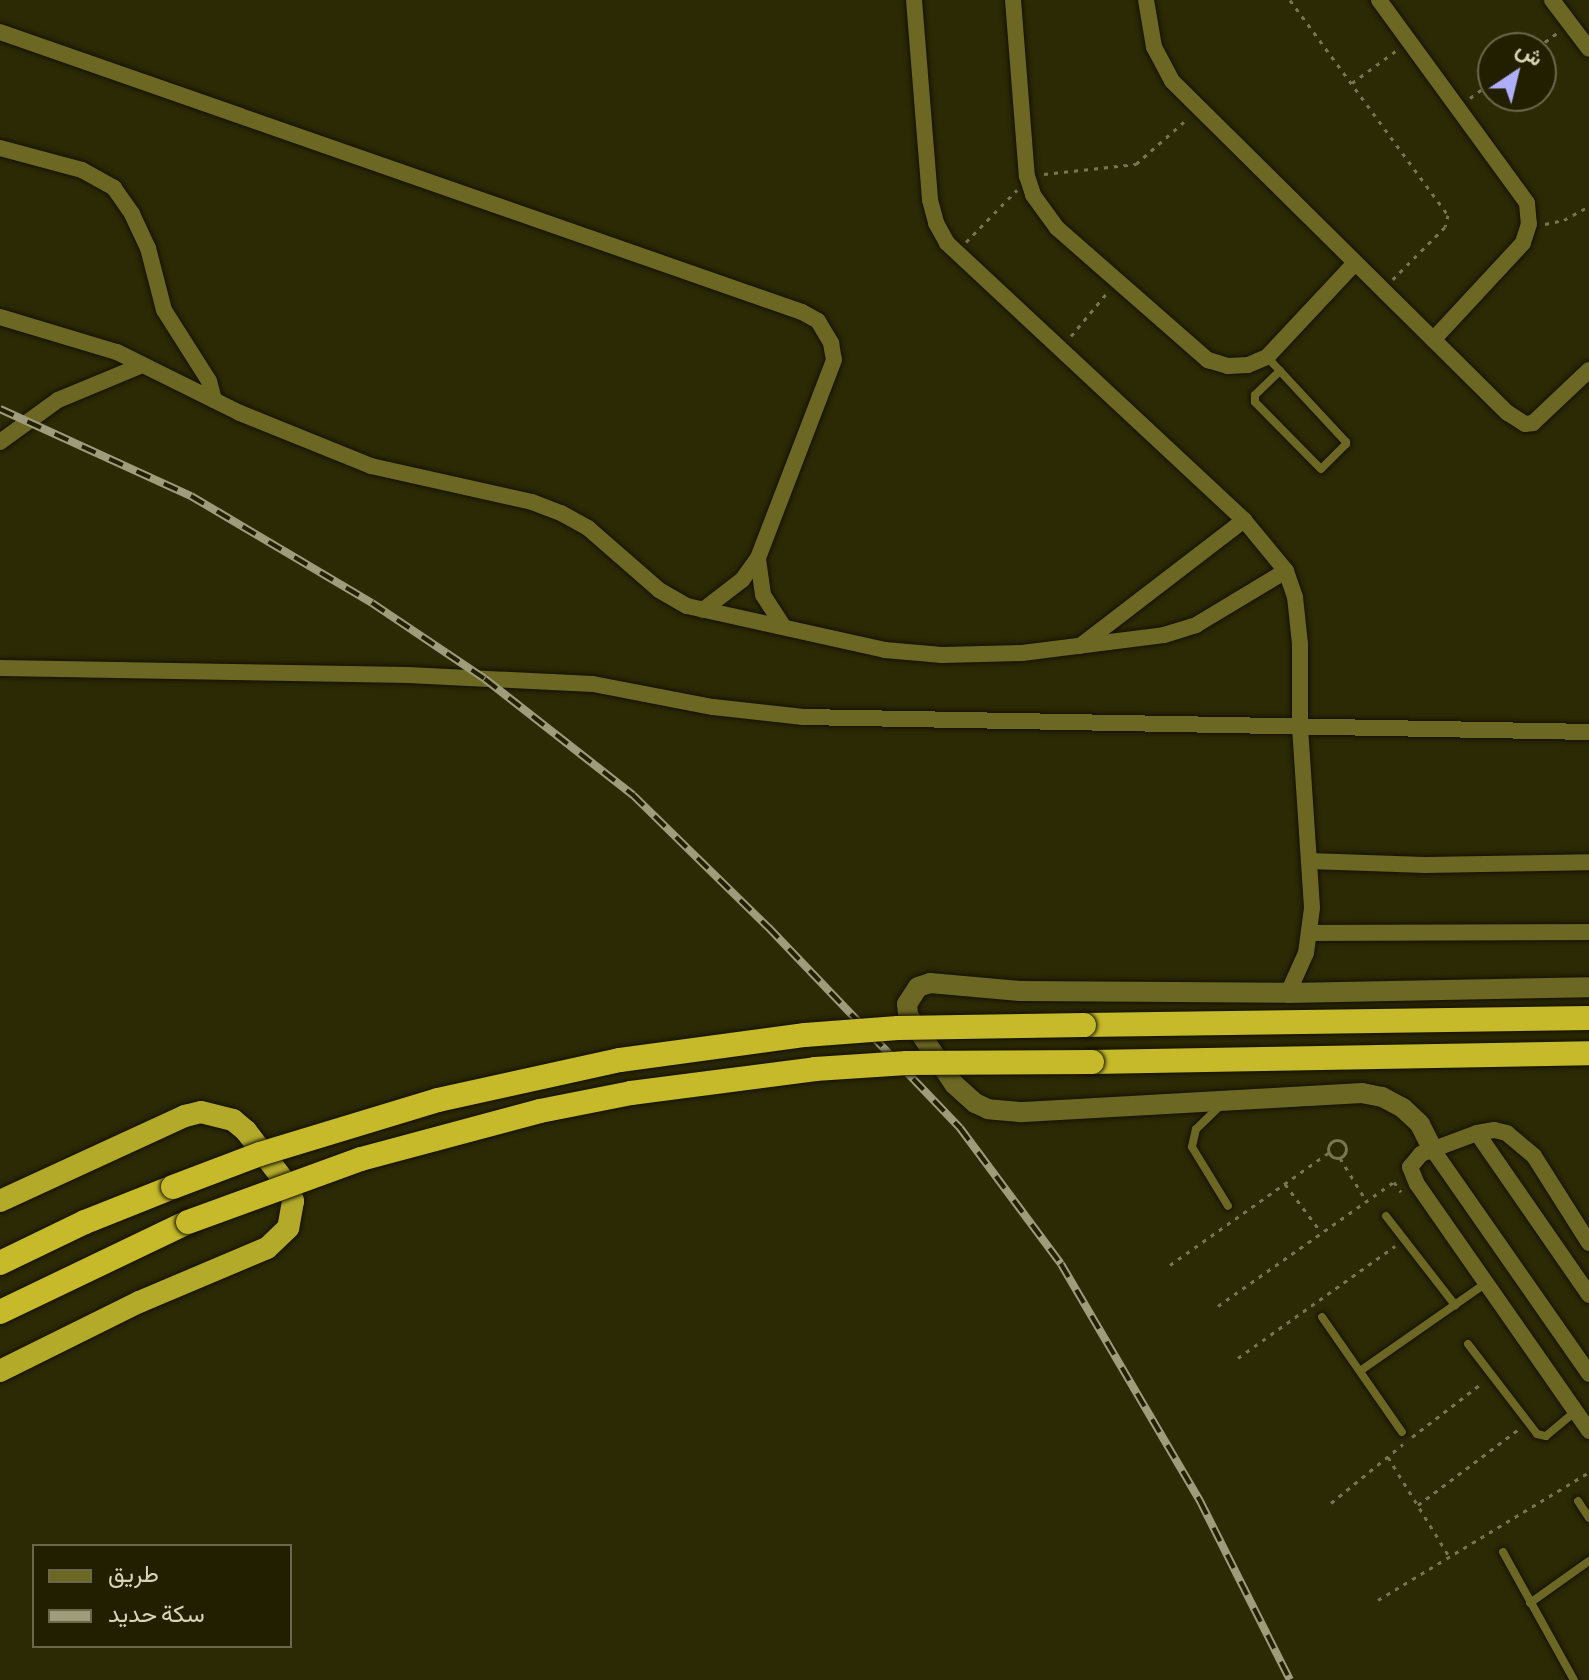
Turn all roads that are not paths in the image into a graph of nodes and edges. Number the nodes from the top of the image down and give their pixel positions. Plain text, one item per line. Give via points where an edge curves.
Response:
1 (914, 0) edge
2 (1013, 0) edge
3 (1146, 0) edge
4 (1379, 0) edge
5 (1552, 0) edge
6 (0, 32) edge
7 (1589, 49) edge
8 (0, 148) edge
9 (1355, 263) junction
10 (0, 317) edge
11 (1433, 340) junction
12 (1267, 357) junction
13 (142, 365) junction
14 (1589, 370) edge
15 (1280, 371) junction
16 (214, 400) junction
17 (0, 442) edge
18 (1244, 520) junction
19 (758, 558) junction
20 (1286, 571) junction
21 (703, 610) junction
22 (784, 627) junction
23 (1079, 647) junction
24 (0, 668) edge
25 (1300, 727) junction
26 (1589, 732) edge
27 (1309, 861) junction
28 (1589, 862) edge
29 (1589, 932) edge
30 (1310, 933) junction
31 (1589, 987) edge
32 (1288, 993) junction
33 (1589, 1018) edge
34 (1589, 1053) edge
35 (1228, 1098) junction
36 (1477, 1133) junction
37 (1433, 1150) junction
38 (0, 1201) edge
39 (1228, 1206) dead end
40 (1386, 1216) dead end
41 (1589, 1243) edge
42 (0, 1263) edge
43 (1487, 1283) junction
44 (1589, 1295) edge
45 (1455, 1305) junction
46 (0, 1312) edge
47 (1322, 1317) dead end
48 (1468, 1344) dead end
49 (0, 1371) edge
50 (1360, 1371) junction
51 (1589, 1374) edge
52 (1576, 1412) junction
53 (1589, 1431) edge
54 (1402, 1432) dead end
55 (1578, 1501) dead end
56 (1589, 1518) edge
57 (1503, 1552) dead end
58 (1589, 1561) edge
59 (1530, 1603) junction
60 (1574, 1680) edge

1 - 18 street via 936,223 956,253
2 - 12 street via 1027,176 1043,212 1208,360 1238,366
3 - 9 street via 1154,47 1172,81
4 - 11 street via 1527,203 1529,224 1517,251
5 - 7 street
6 - 19 street via 818,321 834,360
8 - 16 street via 82,170 114,188 148,248 164,310 209,381
9 - 11 street
9 - 12 street
10 - 13 street via 85,340
11 - 14 street via 1525,424 1541,419
12 - 15 lane
13 - 16 street
13 - 17 street via 58,400
15 - 15 lane via 1346,444 1321,469 1255,402 1255,395
16 - 21 street via 371,466 561,513 588,528 659,590
18 - 20 street
18 - 23 street
19 - 21 street via 742,580
19 - 22 street via 763,595
20 - 23 street via 1181,632
20 - 25 street via 1300,644
21 - 22 street
22 - 23 street via 885,650 942,655
24 - 25 street via 408,675 593,684 713,707 803,717
25 - 26 street
25 - 27 street
27 - 28 street
27 - 30 street
29 - 30 street
30 - 32 street
31 - 32 street
32 - 35 street via 1020,991 930,983 918,987 907,1004 908,1015 954,1084 988,1109 1020,1112
33 - 42 highway, bridge via 898,1028 789,1036 620,1060 423,1104 275,1149 85,1222
34 - 46 highway, bridge via 922,1062 815,1069 631,1093 540,1111 361,1159 188,1222
35 - 37 street via 1372,1094 1412,1115
35 - 39 lane via 1196,1129 1192,1147
36 - 37 street
36 - 41 street via 1507,1133 1527,1147
36 - 44 street
37 - 43 street via 1413,1160 1412,1175
37 - 51 street
38 - 49 highway via 201,1112 225,1117 246,1131 289,1187 293,1201 288,1228 267,1248 139,1302
40 - 45 lane
43 - 45 lane
43 - 52 street
45 - 50 lane
47 - 50 lane
48 - 52 lane via 1537,1434 1546,1436
50 - 54 lane
52 - 53 street
55 - 56 lane
57 - 59 lane
58 - 59 lane
59 - 60 lane

